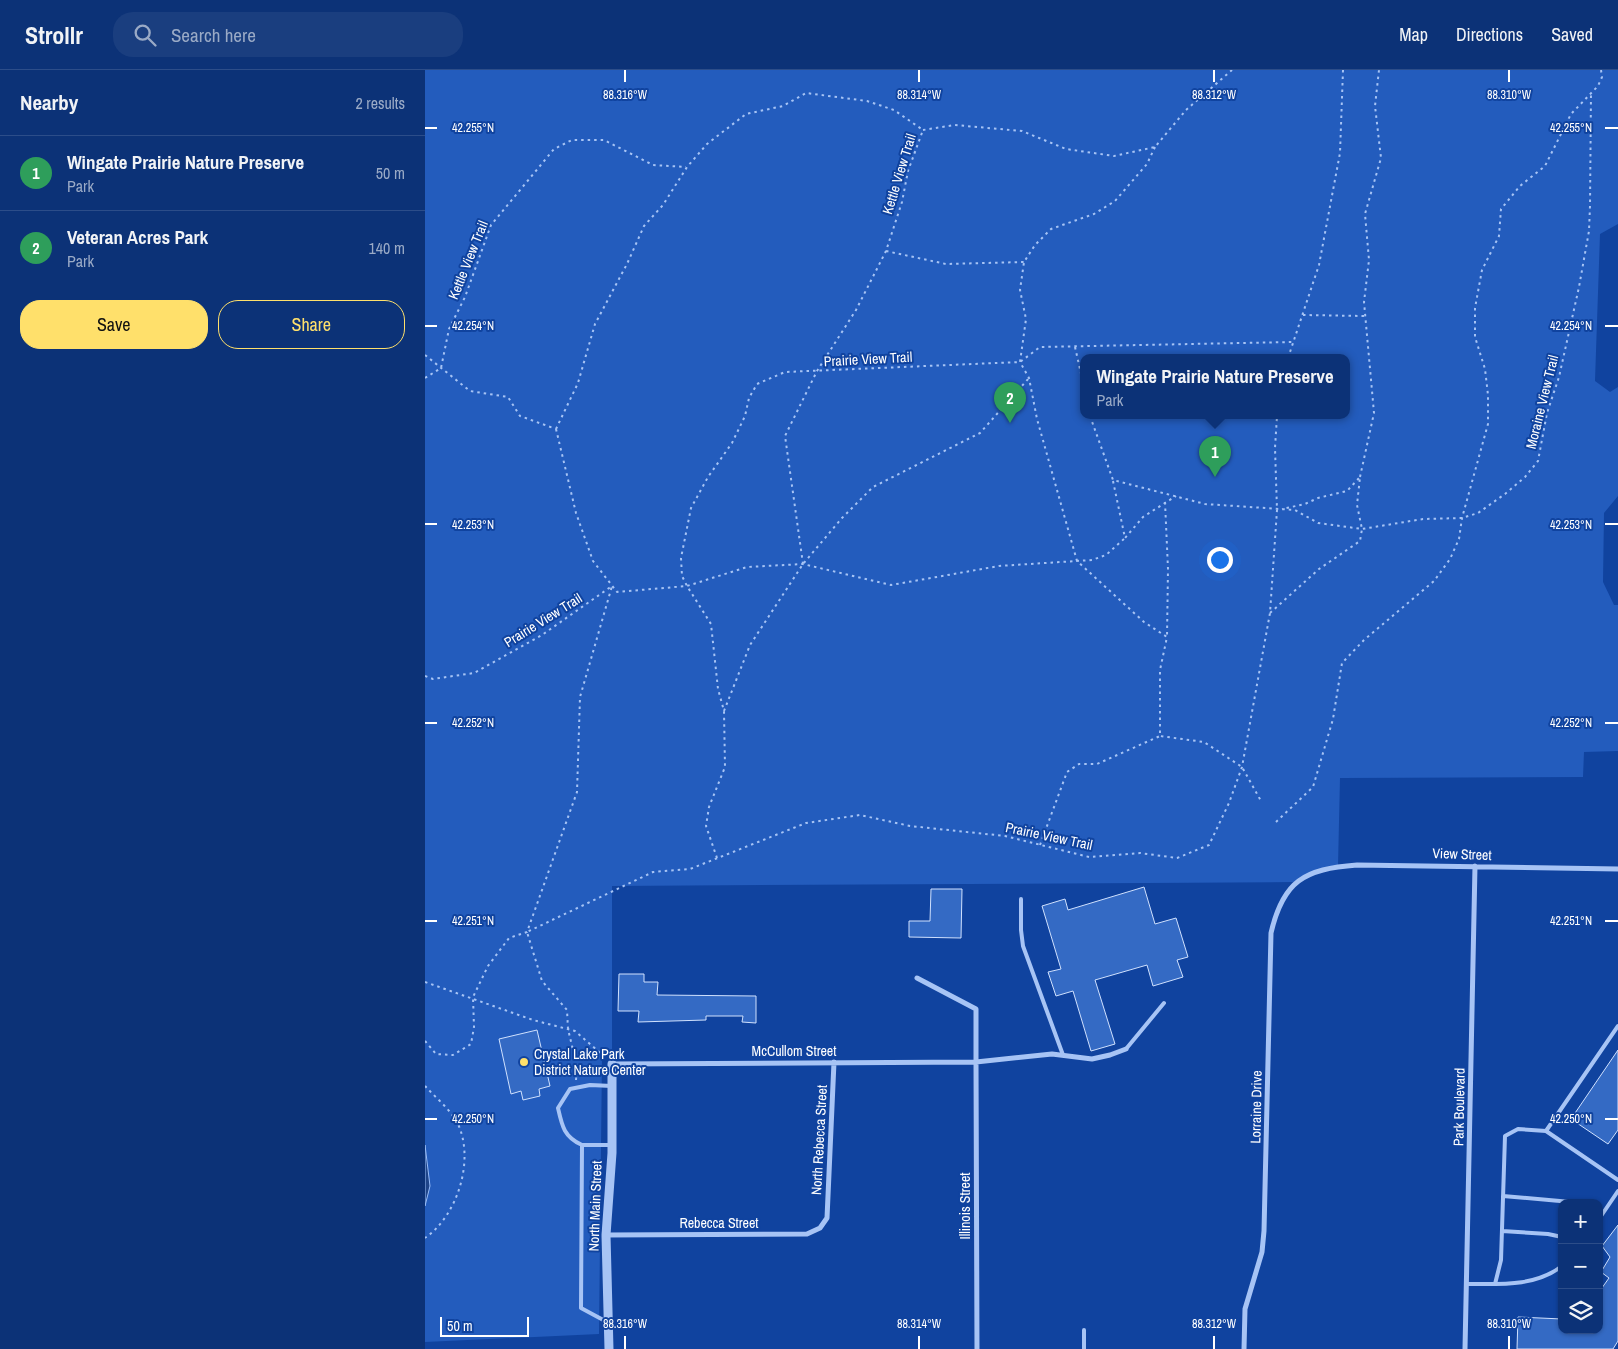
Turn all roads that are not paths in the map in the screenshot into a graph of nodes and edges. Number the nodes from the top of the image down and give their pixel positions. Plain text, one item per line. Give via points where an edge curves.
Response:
1 (1475, 866) junction
2 (1618, 869) edge
3 (1307, 876) joint
4 (1021, 899) dead end
5 (917, 978) dead end
6 (1164, 1003) dead end
7 (1618, 1026) edge
8 (1126, 1048) joint
9 (1063, 1055) junction
10 (834, 1062) junction
11 (976, 1062) junction
12 (612, 1064) joint
13 (612, 1086) junction
14 (1545, 1131) junction
15 (582, 1145) junction
16 (612, 1145) junction
17 (1618, 1180) edge
18 (1618, 1191) edge
19 (1503, 1196) junction
20 (1558, 1201) edge
21 (1604, 1212) edge
22 (827, 1218) joint
23 (1501, 1232) junction
24 (606, 1235) junction
25 (1558, 1236) edge
26 (1558, 1268) edge
27 (1467, 1284) junction
28 (1495, 1284) junction
29 (609, 1323) junction
30 (1084, 1330) dead end
31 (609, 1349) edge
32 (977, 1349) edge
33 (1084, 1349) edge
34 (1244, 1349) edge
35 (1465, 1349) edge

1 - 2 street, View Street
1 - 3 street, View Street via 1357,864 1322,869
1 - 27 street, Park Boulevard
3 - 34 street, Lorraine Drive via 1287,890 1271,933 1264,1231 1262,1252 1245,1309
4 - 9 lane via 1023,946
5 - 11 street, Illinois Street via 976,1009
6 - 8 lane
7 - 14 lane
8 - 9 street, McCullom Street via 1110,1056 1092,1059
9 - 11 street, McCullom Street
10 - 11 street, McCullom Street
10 - 12 street, McCullom Street
10 - 22 street, North Rebecca Street
11 - 32 street, Illinois Street
12 - 13 street, North Main Street
13 - 15 lane via 590,1085 569,1089 558,1108 570,1140
13 - 16 street, North Main Street
14 - 17 lane
14 - 19 lane via 1518,1129 1505,1136
15 - 16 lane
15 - 29 lane via 581,1308
16 - 24 street, North Main Street
18 - 21 lane
19 - 20 lane
19 - 23 lane
22 - 24 street, Rebecca Street via 820,1228 807,1234
23 - 25 lane
23 - 28 lane via 1501,1260
24 - 29 street, North Main Street
26 - 28 lane via 1535,1280
27 - 28 lane
27 - 35 street, Park Boulevard
29 - 31 street, North Main Street
30 - 33 lane

